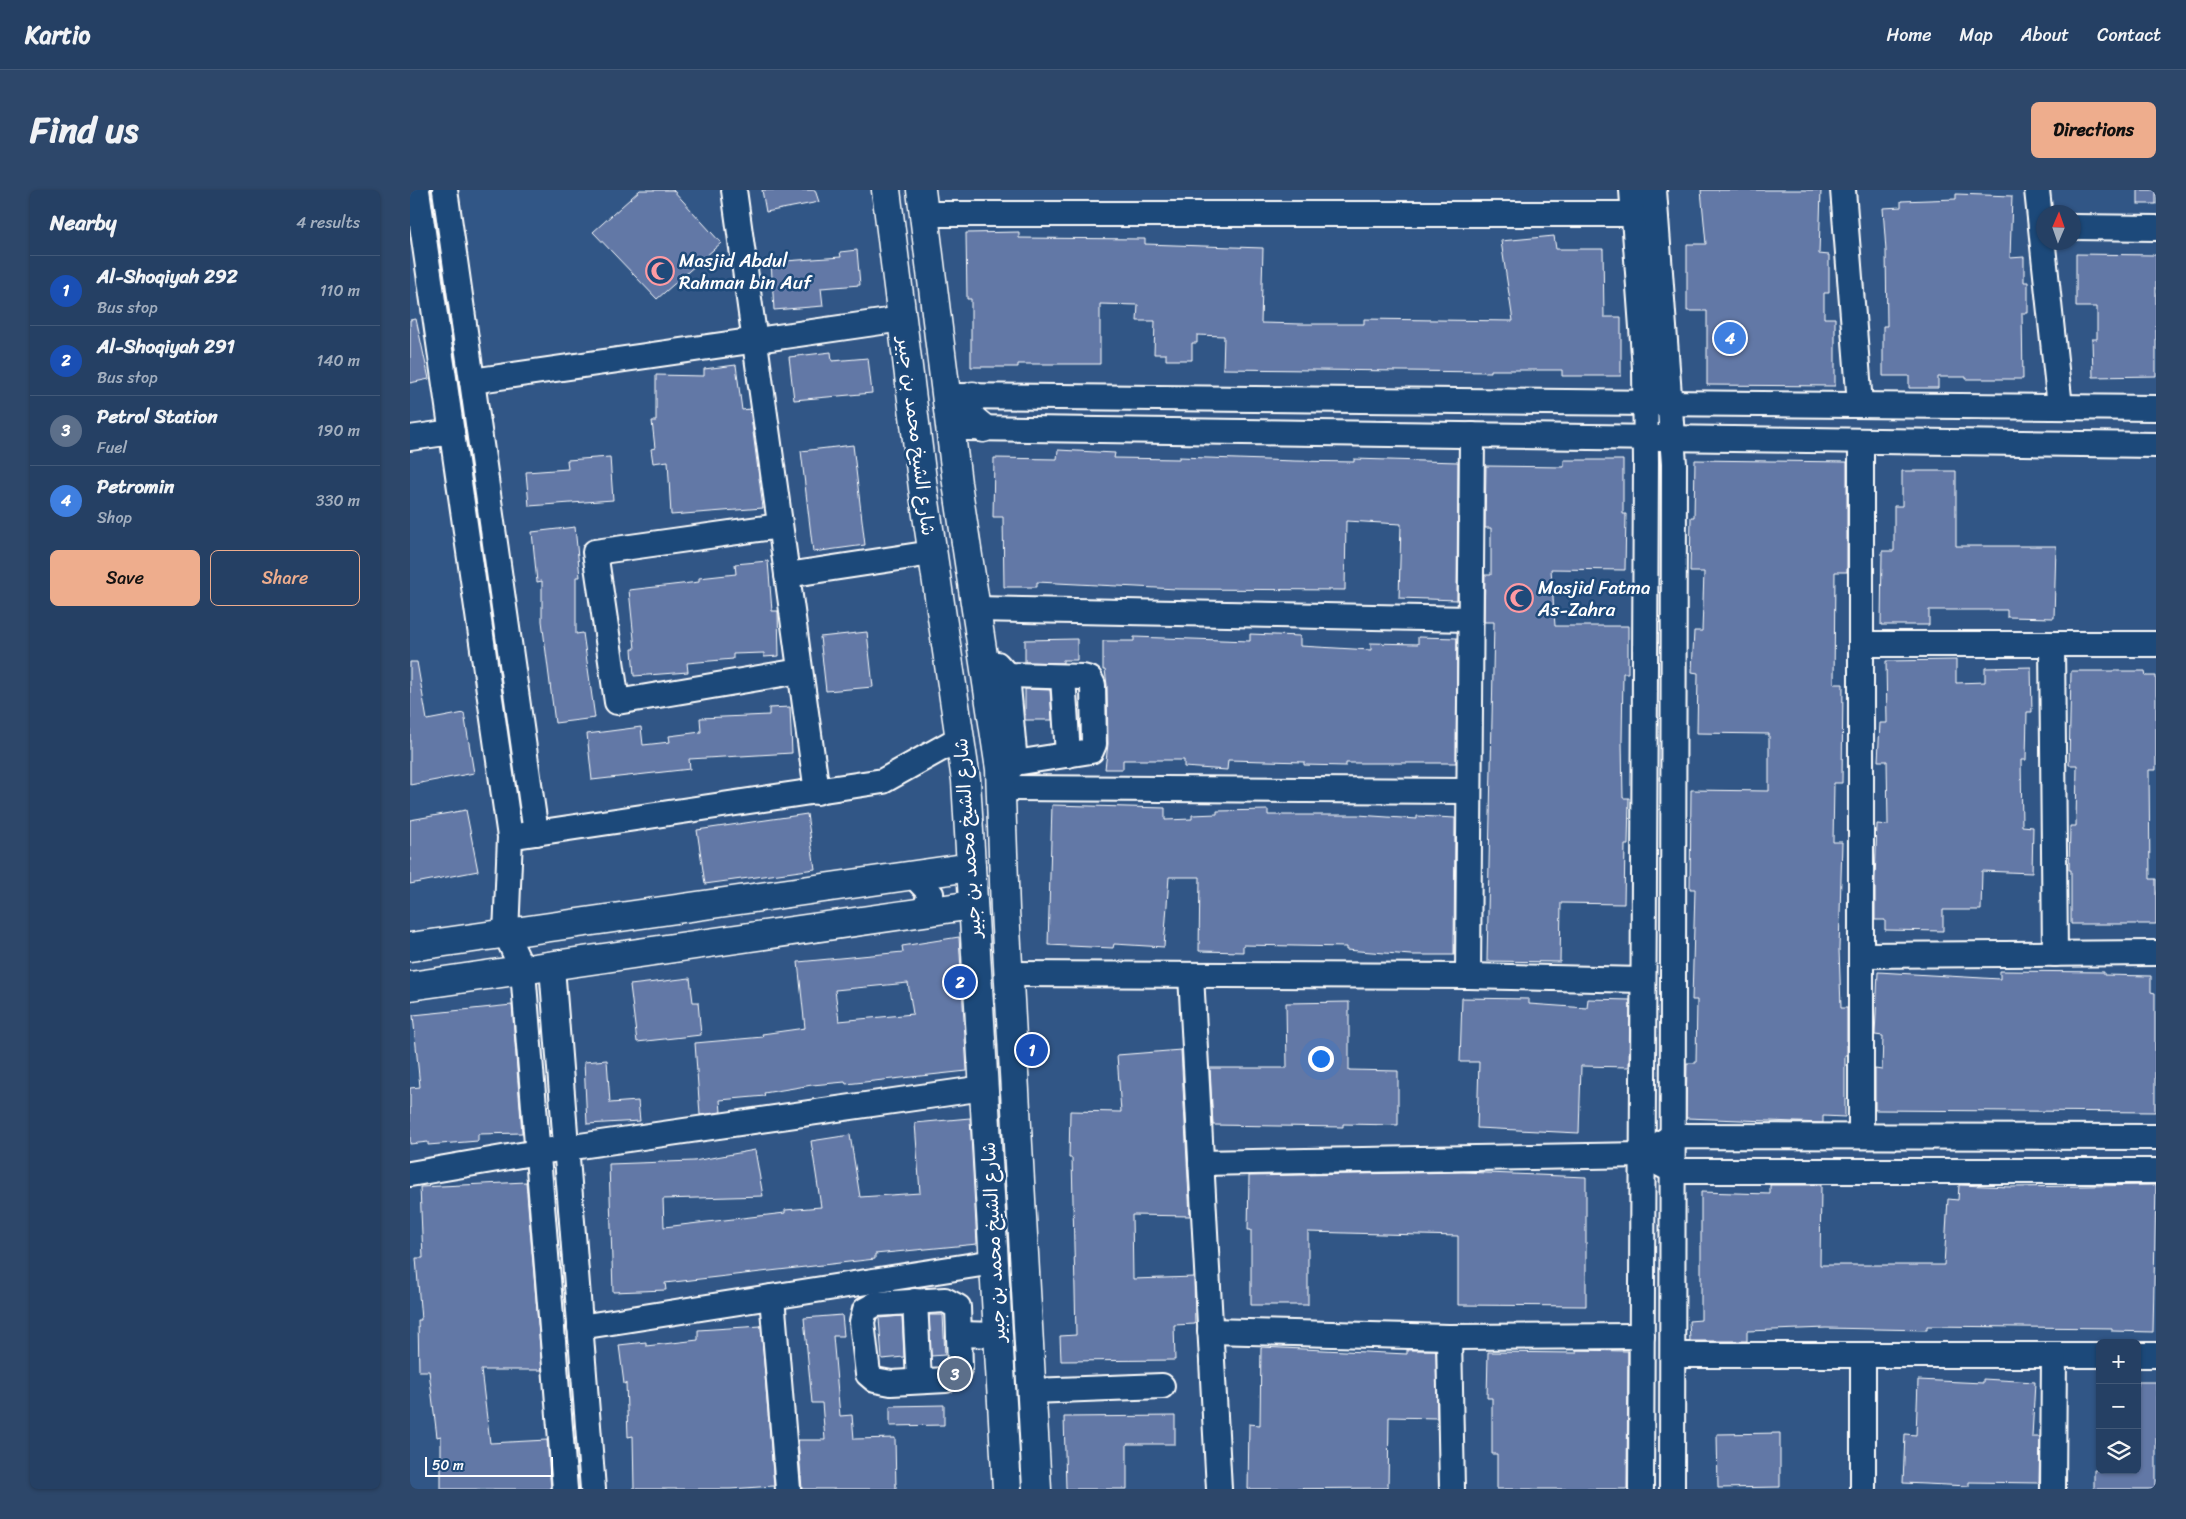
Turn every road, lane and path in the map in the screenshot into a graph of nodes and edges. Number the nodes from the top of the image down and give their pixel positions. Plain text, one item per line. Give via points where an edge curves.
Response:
1 (417, 190) edge
2 (445, 190) edge
3 (734, 190) edge
4 (886, 190) edge
5 (1632, 190) edge
6 (1654, 190) edge
7 (1843, 190) edge
8 (2037, 190) edge
9 (922, 202) edge
10 (2039, 205) edge
11 (1633, 214) junction
12 (2081, 227) edge
13 (2156, 228) edge
14 (2044, 250) edge
15 (902, 319) junction
16 (755, 340) junction
17 (472, 381) junction
18 (946, 396) junction
19 (973, 396) junction
20 (1645, 402) junction
21 (1669, 402) junction
22 (1860, 404) junction
23 (2060, 407) junction
24 (2156, 408) edge
25 (950, 428) junction
26 (983, 428) junction
27 (452, 432) junction
28 (1472, 435) junction
29 (410, 438) edge
30 (1645, 438) junction
31 (1672, 438) junction
32 (1861, 441) junction
33 (2156, 445) edge
34 (780, 526) junction
35 (932, 553) junction
36 (787, 575) junction
37 (976, 609) junction
38 (1470, 619) junction
39 (1861, 644) junction
40 (2052, 644) junction
41 (2156, 644) edge
42 (982, 648) junction
43 (800, 671) junction
44 (1007, 675) junction
45 (960, 738) junction
46 (1005, 777) junction
47 (1469, 790) junction
48 (817, 792) junction
49 (536, 833) junction
50 (510, 837) junction
51 (971, 867) junction
52 (913, 875) junction
53 (973, 904) junction
54 (923, 912) junction
55 (506, 934) junction
56 (410, 947) edge
57 (2156, 953) edge
58 (2055, 954) junction
59 (1861, 955) junction
60 (552, 967) junction
61 (523, 971) junction
62 (1008, 974) junction
63 (1191, 975) junction
64 (1468, 976) junction
65 (1643, 980) junction
66 (410, 986) edge
67 (984, 1088) junction
68 (1672, 1136) junction
69 (1861, 1136) junction
70 (2156, 1138) edge
71 (566, 1148) junction
72 (538, 1152) junction
73 (1643, 1155) junction
74 (1201, 1164) junction
75 (1673, 1171) junction
76 (2156, 1171) edge
77 (410, 1174) edge
78 (994, 1262) junction
79 (772, 1297) junction
80 (915, 1302) junction
81 (580, 1327) junction
82 (1210, 1331) junction
83 (959, 1334) junction
84 (998, 1335) junction
85 (1642, 1336) junction
86 (1449, 1337) junction
87 (1673, 1355) junction
88 (1864, 1355) junction
89 (2054, 1355) junction
90 (2096, 1355) edge
91 (2141, 1355) edge
92 (2156, 1356) edge
93 (920, 1381) junction
94 (1162, 1386) dead end
95 (1032, 1392) junction
96 (565, 1489) edge
97 (593, 1489) edge
98 (788, 1489) edge
99 (1007, 1489) edge
100 (1037, 1489) edge
101 (1219, 1489) edge
102 (1452, 1489) edge
103 (1641, 1489) edge
104 (1672, 1489) edge
105 (1863, 1489) edge
106 (2053, 1489) edge

1 - 27 street
2 - 17 street
3 - 16 street
4 - 15 main road, شارع الشيخ محمد بن جبير
5 - 11 street
6 - 21 street
7 - 22 street
8 - 10 street
9 - 11 street
9 - 18 main road, شارع الشيخ محمد بن جبير
11 - 20 street
12 - 13 street
14 - 23 street
15 - 16 street
15 - 35 main road, شارع الشيخ محمد بن جبير
16 - 17 street
16 - 34 street
17 - 49 street
18 - 19 street
18 - 25 main road, شارع الشيخ محمد بن جبير
19 - 20 street
19 - 26 main road via 966,414
20 - 21 street
20 - 30 street
21 - 22 street
21 - 31 street
22 - 23 street
23 - 24 street
25 - 26 street
25 - 37 main road, شارع الشيخ محمد بن جبير
26 - 28 street
27 - 29 street
27 - 50 street
28 - 30 street
28 - 38 street
30 - 31 street
30 - 65 street
31 - 32 street
31 - 68 street
32 - 33 street
32 - 39 street
34 - 36 street
34 - 43 street via 594,552 617,702
35 - 36 street
35 - 45 main road, شارع الشيخ محمد بن جبير
36 - 43 street
37 - 38 street
37 - 42 main road, شارع الشيخ محمد بن جبير
38 - 47 street
39 - 40 street
39 - 59 street
40 - 41 street
40 - 58 street
42 - 44 street
42 - 46 main road, شارع الشيخ محمد بن جبير
43 - 48 street
44 - 46 street
44 - 46 street via 1062,677 1068,755
45 - 48 street via 883,781
45 - 51 main road, شارع الشيخ محمد بن جبير
46 - 47 street
46 - 62 main road, شارع الشيخ محمد بن جبير
47 - 64 street
48 - 49 street
49 - 50 street
50 - 55 street
51 - 52 main road
51 - 53 main road, شارع الشيخ محمد بن جبير
52 - 54 street via 931,894
52 - 55 main road
53 - 54 main road
53 - 67 main road, شارع الشيخ محمد بن جبير
54 - 60 main road
55 - 56 main road
55 - 61 street
57 - 58 street
58 - 59 street
59 - 69 street
60 - 61 main road
60 - 71 street
61 - 66 main road
61 - 72 street
62 - 63 street
62 - 95 main road, شارع الشيخ محمد بن جبير
63 - 64 street
63 - 74 street
64 - 65 street
65 - 73 street
67 - 71 street
67 - 78 main road, شارع الشيخ محمد بن جبير
68 - 69 street
68 - 73 street
68 - 75 street
69 - 70 street
71 - 72 street
71 - 81 street
72 - 77 street
72 - 96 street
73 - 74 street
73 - 75 street
73 - 85 street
74 - 82 street
75 - 76 street
75 - 87 street
78 - 79 street
78 - 84 main road, شارع الشيخ محمد بن جبير
79 - 81 street
79 - 98 street
80 - 83 street via 946,1300 953,1303 958,1308
80 - 93 street
80 - 93 street via 876,1304 865,1310 862,1322 868,1374 875,1380 891,1383
81 - 97 street
82 - 86 street
82 - 101 street
83 - 84 street
83 - 93 street via 960,1366 957,1374 946,1380
84 - 99 main road, شارع الشيخ محمد بن جبير
85 - 86 street
85 - 103 street
86 - 102 street
87 - 88 street
87 - 104 street
88 - 89 street
88 - 105 street
89 - 90 street
89 - 106 street
91 - 92 street
94 - 95 street
95 - 100 main road, شارع الشيخ محمد بن جبير

